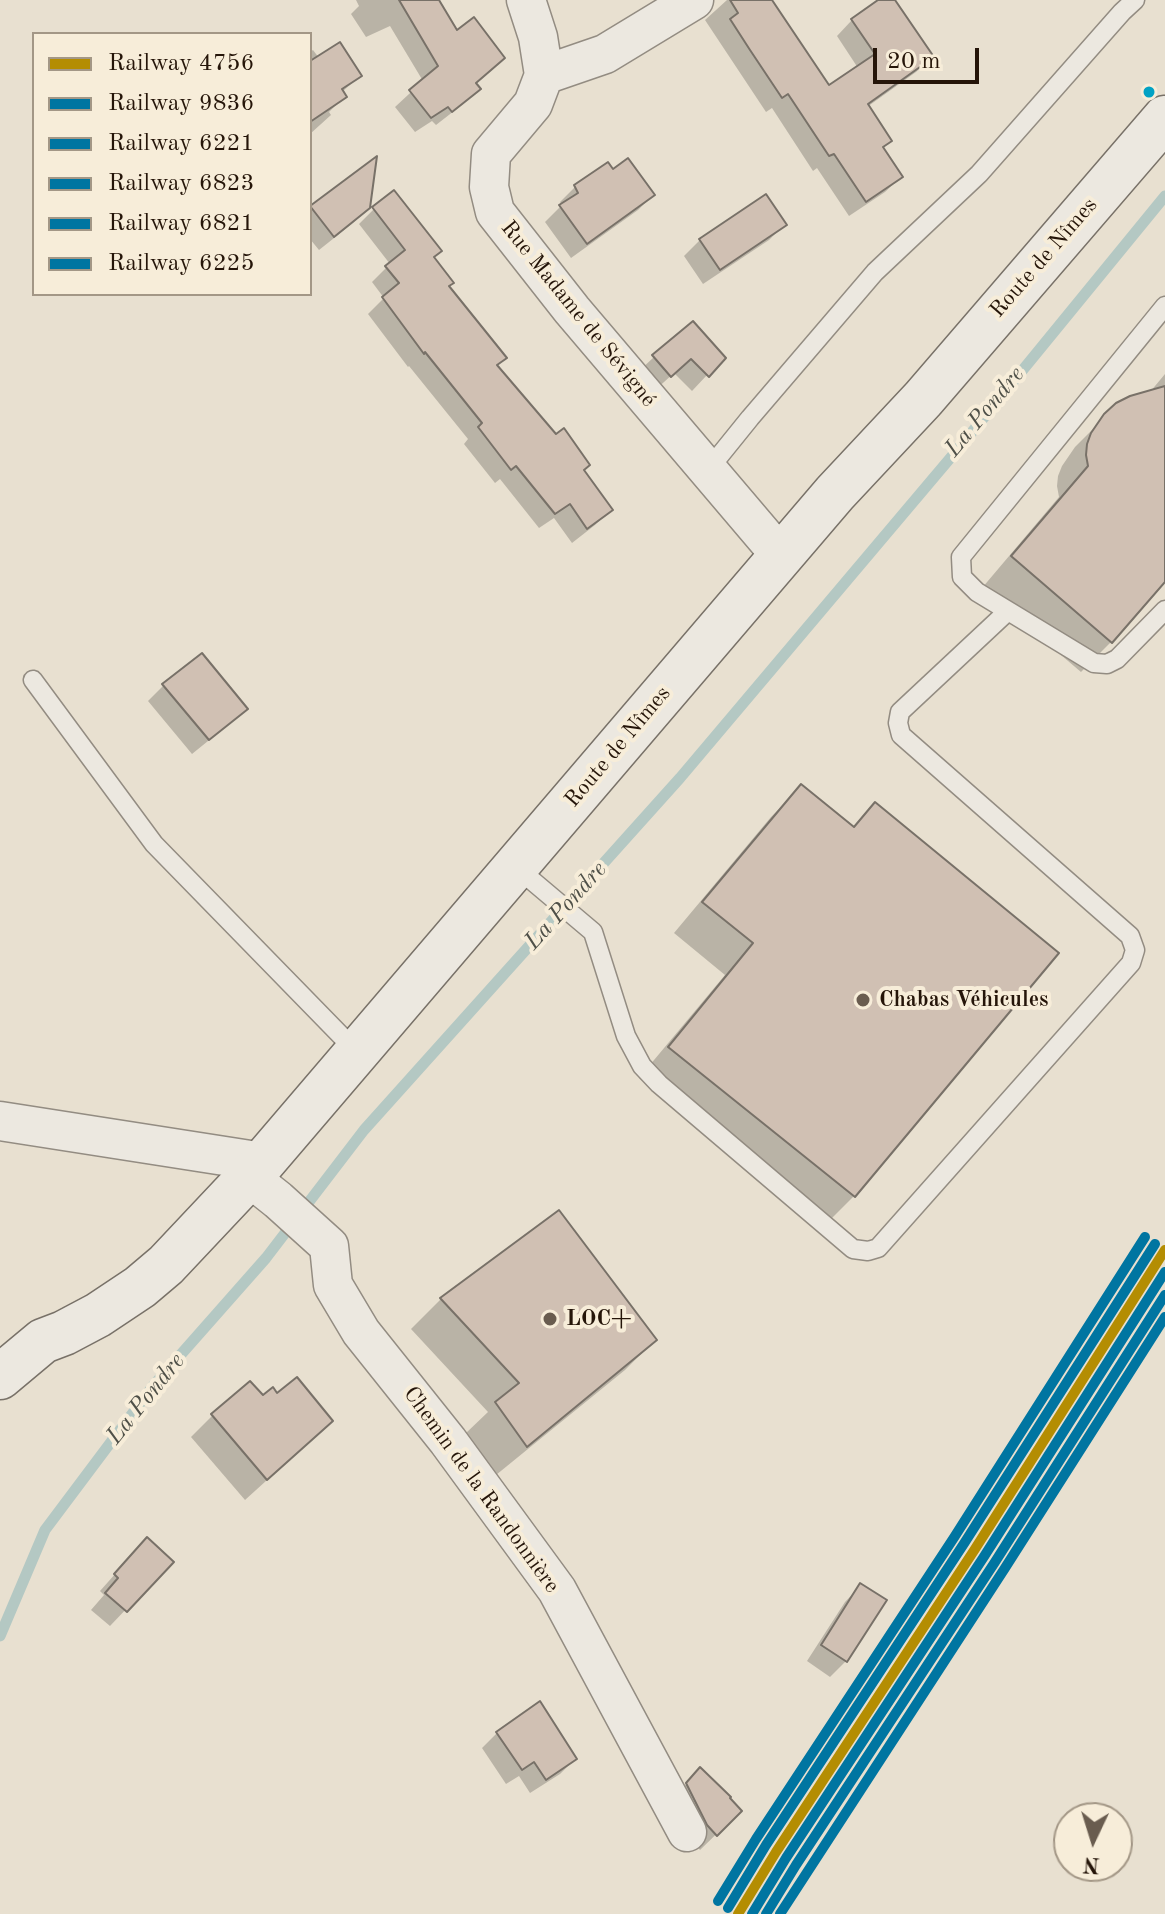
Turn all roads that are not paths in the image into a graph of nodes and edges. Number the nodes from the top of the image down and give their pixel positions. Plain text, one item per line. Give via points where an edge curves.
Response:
1 (526, 0) edge
2 (694, 0) edge
3 (1135, 0) edge
4 (544, 75) junction
5 (1165, 118) edge
6 (1165, 306) edge
7 (708, 470) junction
8 (781, 556) junction
9 (1165, 610) edge
10 (1008, 611) junction
11 (33, 680) dead end
12 (516, 867) junction
13 (357, 1052) junction
14 (0, 1121) edge
15 (263, 1179) junction
16 (0, 1339) edge
17 (43, 1341) junction
18 (0, 1377) edge
19 (687, 1832) dead end

1 - 4 street
2 - 4 street via 605,54
3 - 7 lane via 979,174 875,272
4 - 7 street, Rue Madame de Sévigné via 533,104 491,154 489,187 495,212
5 - 8 street, Route de Nîmes
6 - 10 lane via 961,557 962,577
7 - 8 street, Rue Madame de Sévigné
8 - 12 street, Route de Nîmes
9 - 10 lane via 1107,664 1094,663
10 - 12 lane via 900,712 901,735 1130,936 1135,950 1131,963 878,1248 853,1249 642,1066 626,1036 593,932
11 - 13 lane via 154,844
12 - 13 street, Route de Nîmes
13 - 15 street, Route de Nîmes
14 - 15 street
15 - 17 street, Route de Nîmes via 140,1287 98,1315
15 - 19 street, Chemin de la Randonnière via 329,1246 333,1285 361,1332 557,1590
16 - 17 street, Route de Nîmes
17 - 18 street, Route de Nîmes

